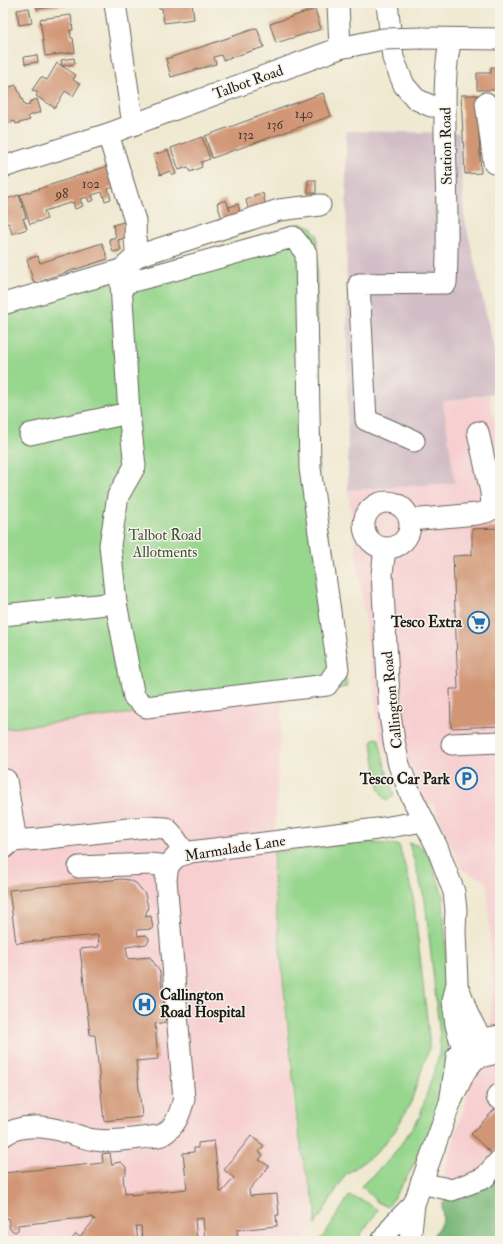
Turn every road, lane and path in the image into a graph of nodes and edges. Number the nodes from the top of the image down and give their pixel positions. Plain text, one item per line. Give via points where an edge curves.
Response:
1 (115, 3) edge
2 (338, 3) edge
3 (387, 3) edge
4 (451, 39) junction
5 (500, 39) edge
6 (348, 46) junction
7 (486, 103) dead end
8 (445, 106) junction
9 (133, 125) junction
10 (108, 134) junction
11 (500, 163) edge
12 (3, 167) edge
13 (320, 205) dead end
14 (137, 256) junction
15 (124, 276) junction
16 (3, 304) edge
17 (129, 413) junction
18 (478, 432) dead end
19 (30, 436) dead end
20 (414, 441) dead end
21 (410, 520) junction
22 (385, 548) junction
23 (116, 603) junction
24 (3, 615) edge
25 (500, 742) edge
26 (452, 744) dead end
27 (6, 780) dead end
28 (424, 821) junction
29 (10, 845) edge
30 (186, 854) junction
31 (168, 866) junction
32 (79, 867) dead end
33 (457, 983) junction
34 (494, 1045) edge
35 (463, 1049) junction
36 (500, 1094) edge
37 (500, 1099) edge
38 (450, 1103) junction
39 (3, 1136) edge
40 (500, 1160) edge
41 (421, 1183) junction
42 (414, 1204) junction
43 (382, 1241) edge
44 (410, 1241) edge

1 - 9 street
2 - 6 street
3 - 8 street via 393,58 404,85 416,99 431,106
4 - 5 street, Talbot Road
4 - 6 street, Talbot Road, bridge via 383,39
4 - 8 street, Station Road via 448,50
6 - 9 street, Talbot Road
7 - 11 street via 494,163
8 - 20 street, Station Road via 446,282 359,284 366,420
9 - 10 street, Talbot Road
10 - 12 street, Talbot Road
10 - 14 street via 135,221 134,243
13 - 14 street via 279,210
14 - 15 street
15 - 16 street
15 - 17 street via 121,284
15 - 23 street via 293,237 306,253 310,468 338,669 327,685 146,708 134,697
17 - 19 street
17 - 23 street via 135,466 118,496 110,545
18 - 21 street via 491,492 492,509 477,514
21 - 22 street via 410,532 406,539 400,545
21 - 22 street via 407,513 394,503 381,503 371,509 364,522 364,530 372,543
22 - 28 street, Callington Road via 382,574 390,715 399,765
23 - 24 street
25 - 26 street
27 - 29 street
28 - 30 street, Marmalade Lane
28 - 33 street, Callington Road via 438,847 454,892
29 - 30 street via 39,839 146,827 166,828
30 - 31 street, Marmalade Lane via 176,857
31 - 32 street via 149,864
31 - 39 street, Marmalade Lane via 166,889 184,1099 180,1114 172,1126 161,1135 117,1141 94,1140 37,1127 22,1128
33 - 34 street via 468,1015
33 - 35 street via 453,1001
34 - 35 street via 468,1053
34 - 38 street via 464,1071
35 - 38 street via 457,1056
36 - 37 street via 497,1097
38 - 41 street
40 - 41 street via 484,1178 452,1190
41 - 42 street
42 - 43 street via 394,1224
42 - 44 street

